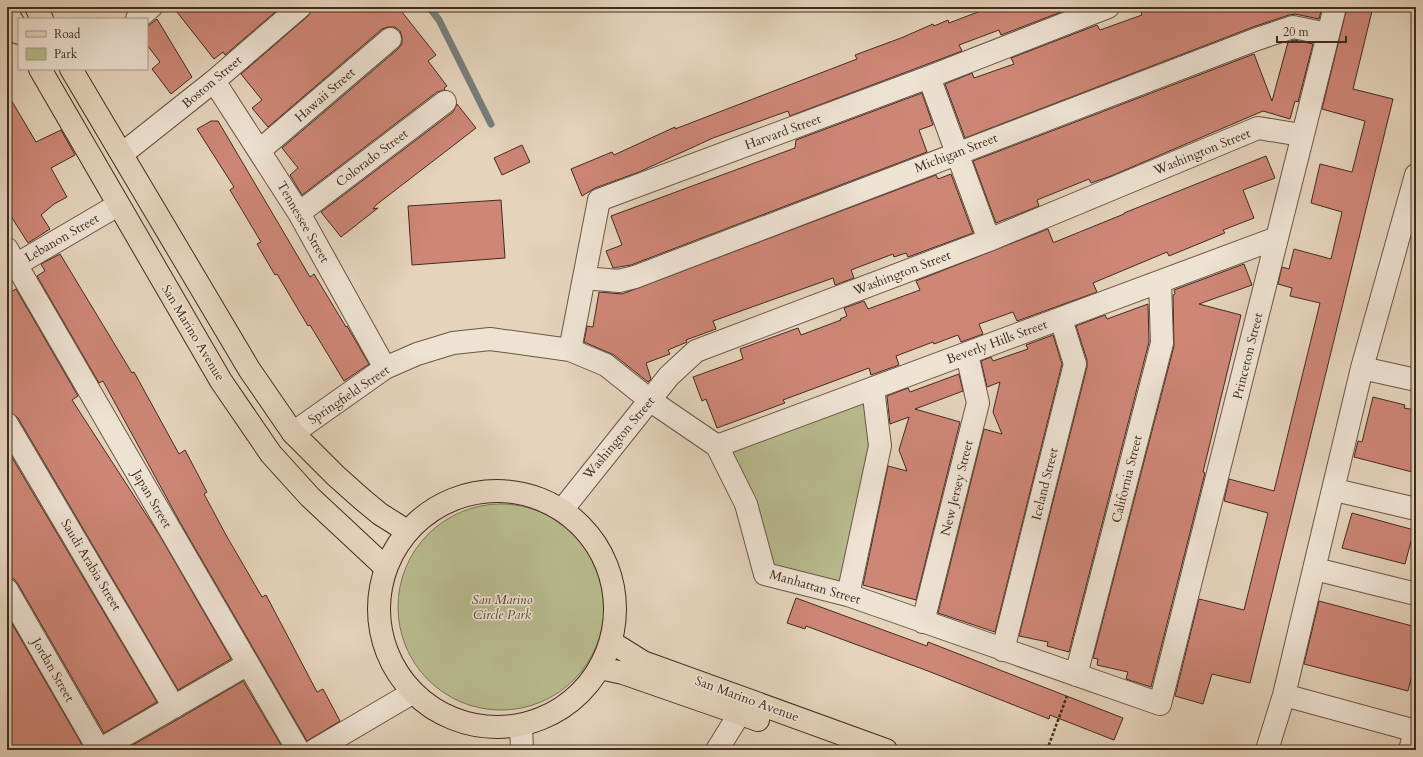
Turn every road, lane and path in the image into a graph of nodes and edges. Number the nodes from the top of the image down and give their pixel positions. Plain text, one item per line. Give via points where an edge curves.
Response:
1 (36, 7) edge
2 (151, 7) edge
3 (300, 7) edge
4 (1108, 7) edge
5 (1335, 7) edge
6 (7, 12) edge
7 (42, 18) edge
8 (138, 18) edge
9 (18, 31) edge
10 (1328, 34) junction
11 (390, 39) dead end
12 (41, 70) edge
13 (74, 70) edge
14 (929, 77) junction
15 (214, 81) junction
16 (445, 102) dead end
17 (1301, 135) junction
18 (260, 150) junction
19 (956, 153) junction
20 (122, 154) junction
21 (1416, 175) edge
22 (118, 205) junction
23 (299, 213) junction
24 (1277, 238) junction
25 (989, 240) junction
26 (1408, 242) edge
27 (10, 261) edge
28 (584, 278) junction
29 (1160, 282) junction
30 (1061, 319) junction
31 (570, 350) junction
32 (967, 354) junction
33 (386, 368) junction
34 (1362, 368) junction
35 (1416, 380) edge
36 (873, 388) junction
37 (651, 401) junction
38 (7, 424) edge
39 (293, 433) junction
40 (717, 446) junction
41 (1335, 490) junction
42 (1416, 509) edge
43 (562, 510) junction
44 (407, 531) junction
45 (386, 567) junction
46 (1315, 569) junction
47 (7, 590) edge
48 (1416, 594) edge
49 (848, 596) junction
50 (923, 622) junction
51 (611, 642) junction
52 (1003, 650) junction
53 (248, 664) junction
54 (600, 668) junction
55 (1076, 675) junction
56 (412, 692) junction
57 (1284, 695) junction
58 (1160, 704) joint
59 (174, 706) junction
60 (740, 713) junction
61 (521, 725) junction
62 (1414, 737) edge
63 (99, 750) edge
64 (298, 750) edge
65 (316, 750) edge
66 (522, 750) edge
67 (717, 750) edge
68 (842, 750) edge
69 (886, 750) edge
70 (1048, 750) edge
71 (1267, 750) edge

1 - 7 main road
2 - 8 street
3 - 15 street, Boston Street
4 - 14 street, Harvard Street
5 - 10 street, Princeton Street
6 - 9 main road
10 - 17 street, Princeton Street
10 - 19 street, Michigan Street via 1293,27
11 - 18 street, Hawaii Street
12 - 22 main road, San Marino Avenue
13 - 20 main road
14 - 19 street
14 - 28 street, Harvard Street via 599,200
15 - 18 street, Tennessee Street
15 - 20 street, Boston Street
16 - 23 street, Colorado Street
17 - 24 street, Princeton Street
17 - 25 street, Washington Street via 1258,128
18 - 23 street, Tennessee Street
19 - 25 street
19 - 28 street, Michigan Street via 635,277 619,281
20 - 39 main road via 249,369
21 - 26 street
22 - 27 street, Lebanon Street
22 - 45 main road, San Marino Avenue via 221,381 271,454 310,497
23 - 33 street, Tennessee Street
24 - 29 street, Beverly Hills Street
24 - 58 street, Princeton Street
25 - 37 street, Washington Street via 696,351 669,376
26 - 34 street
27 - 53 street, Japan Street
28 - 31 street, Harvard Street
29 - 30 street, Beverly Hills Street
29 - 55 street, California Street via 1162,343
30 - 32 street, Beverly Hills Street
30 - 52 street, Iceland Street via 1075,364
31 - 33 street, Springfield Street via 490,339 453,343 417,354
31 - 37 street, Manhattan Street via 606,365
32 - 36 street, Beverly Hills Street
32 - 50 street, New Jersey Street via 978,403
33 - 39 street, Springfield Street
34 - 35 street
34 - 41 street
36 - 40 street, Beverly Hills Street
36 - 49 street via 880,446
37 - 40 street, Manhattan Street
37 - 43 street, Washington Street
38 - 59 street, Saudi Arabia Street
39 - 44 main road via 363,500
40 - 49 street, Manhattan Street via 746,504 765,574
41 - 42 street
41 - 46 street
43 - 44 main road via 528,495 491,491 455,498 423,516
43 - 51 main road via 587,532 605,561 615,593 615,627
44 - 45 main road
45 - 56 main road via 377,606 381,638 392,667
46 - 48 street
46 - 57 street
47 - 63 street, Jordan Street
49 - 50 street, Manhattan Street
50 - 52 street, Manhattan Street
51 - 54 main road
51 - 69 main road, San Marino Avenue via 644,662
52 - 55 street, Manhattan Street
53 - 59 street
53 - 64 street, Japan Street
54 - 60 main road, San Marino Avenue via 623,673
54 - 61 main road via 574,699 550,716
55 - 58 street, Manhattan Street
55 - 70 path
56 - 61 main road via 444,716 482,727
56 - 65 street
57 - 62 street
57 - 71 street
59 - 63 street
60 - 67 street
60 - 68 main road, San Marino Avenue
61 - 66 street

